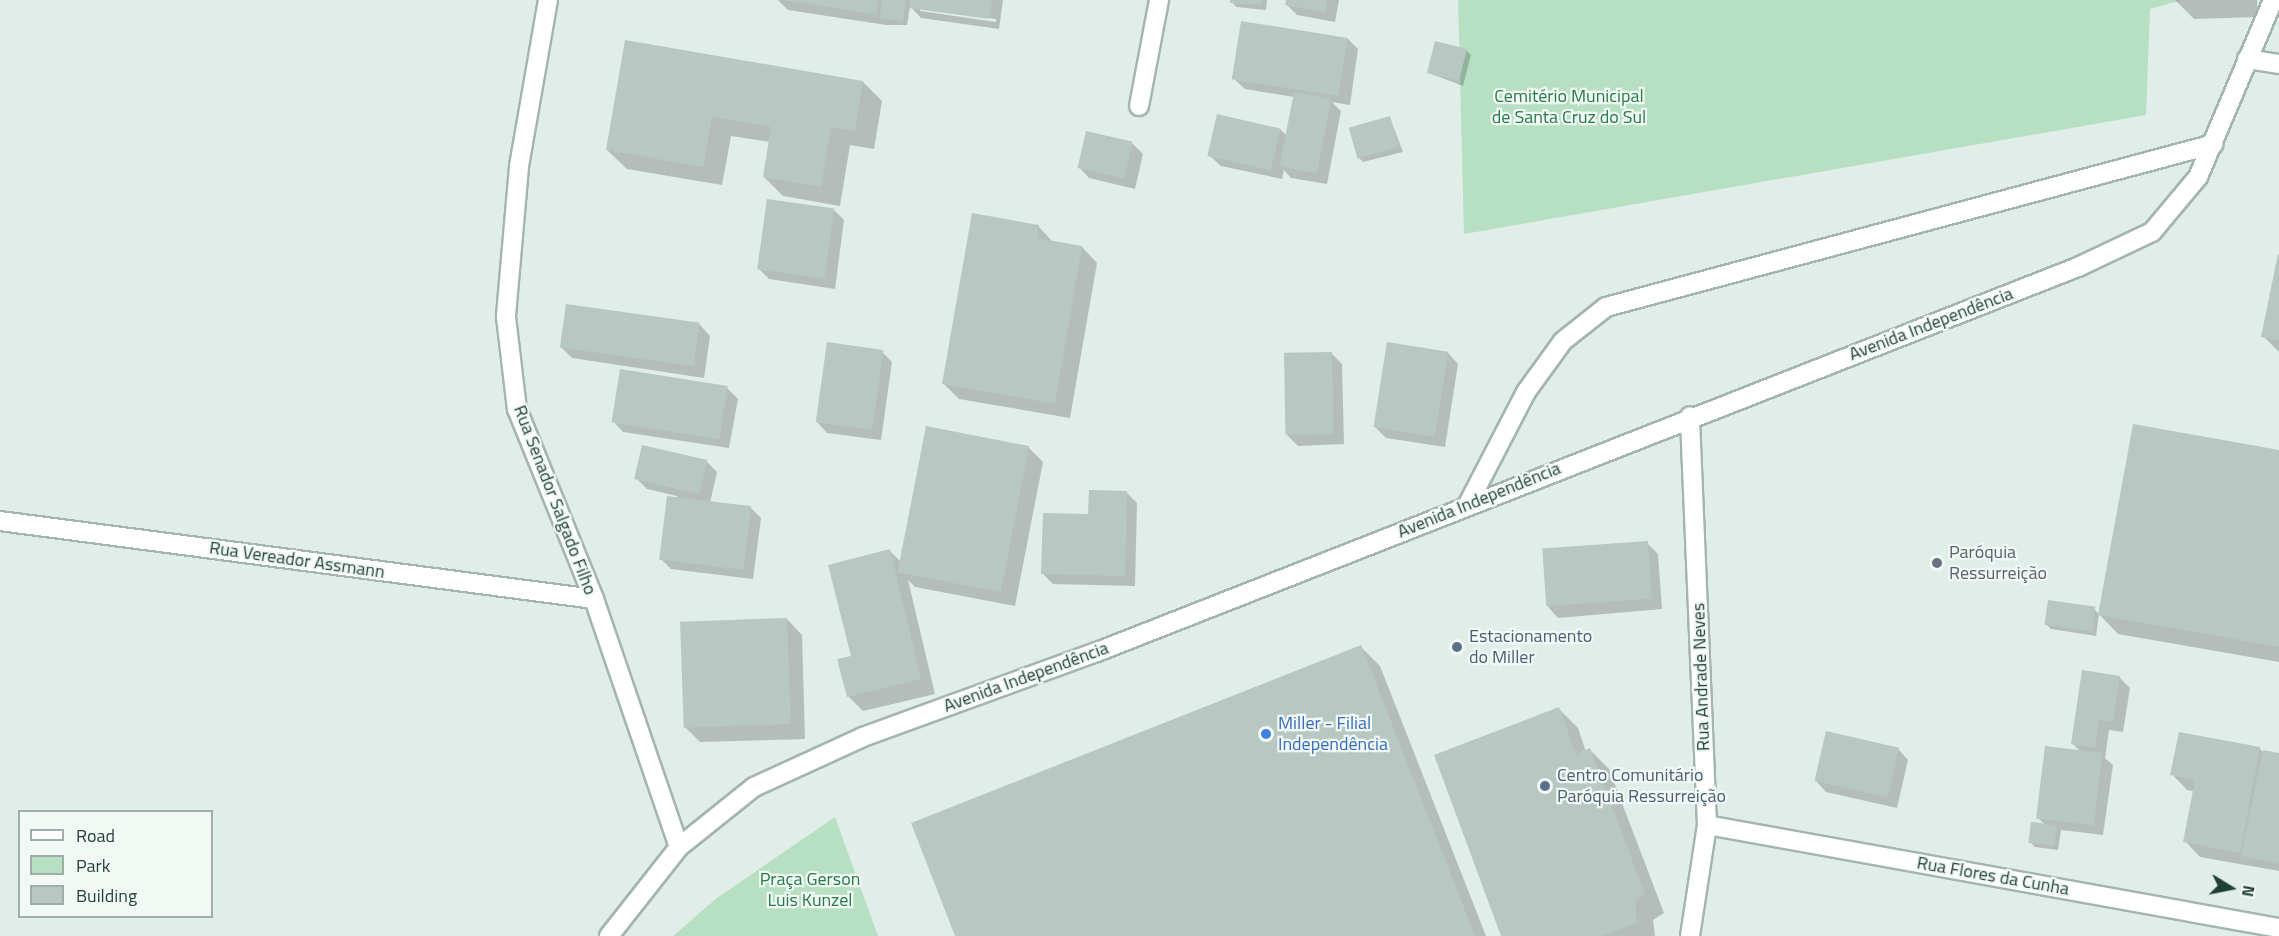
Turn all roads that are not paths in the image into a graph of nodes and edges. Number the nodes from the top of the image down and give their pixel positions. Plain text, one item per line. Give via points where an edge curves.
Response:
1 (549, 0) edge
2 (1159, 0) edge
3 (2273, 0) edge
4 (2247, 59) junction
5 (2279, 64) edge
6 (1139, 106) dead end
7 (2214, 144) junction
8 (1690, 417) junction
9 (1468, 504) junction
10 (0, 521) edge
11 (594, 599) junction
12 (1707, 825) junction
13 (679, 847) junction
14 (2279, 928) edge
15 (609, 936) edge
16 (1690, 936) edge

1 - 11 street, Rua Senador Salgado Filho via 519,167 506,317 517,409
2 - 6 street
3 - 4 street, Avenida Independência
4 - 5 street
4 - 7 street, Avenida Independência
7 - 8 street, Avenida Independência via 2198,177 2152,232 2078,267
7 - 9 street via 1606,307 1563,341 1526,392
8 - 9 street, Avenida Independência
8 - 12 street, Rua Andrade Neves
9 - 13 street, Avenida Independência via 1097,652 863,737 754,787
10 - 11 street, Rua Vereador Assmann
11 - 13 street, Rua Senador Salgado Filho
12 - 14 street, Rua Flores da Cunha
12 - 16 street, Rua Andrade Neves
13 - 15 street, Avenida Independência

